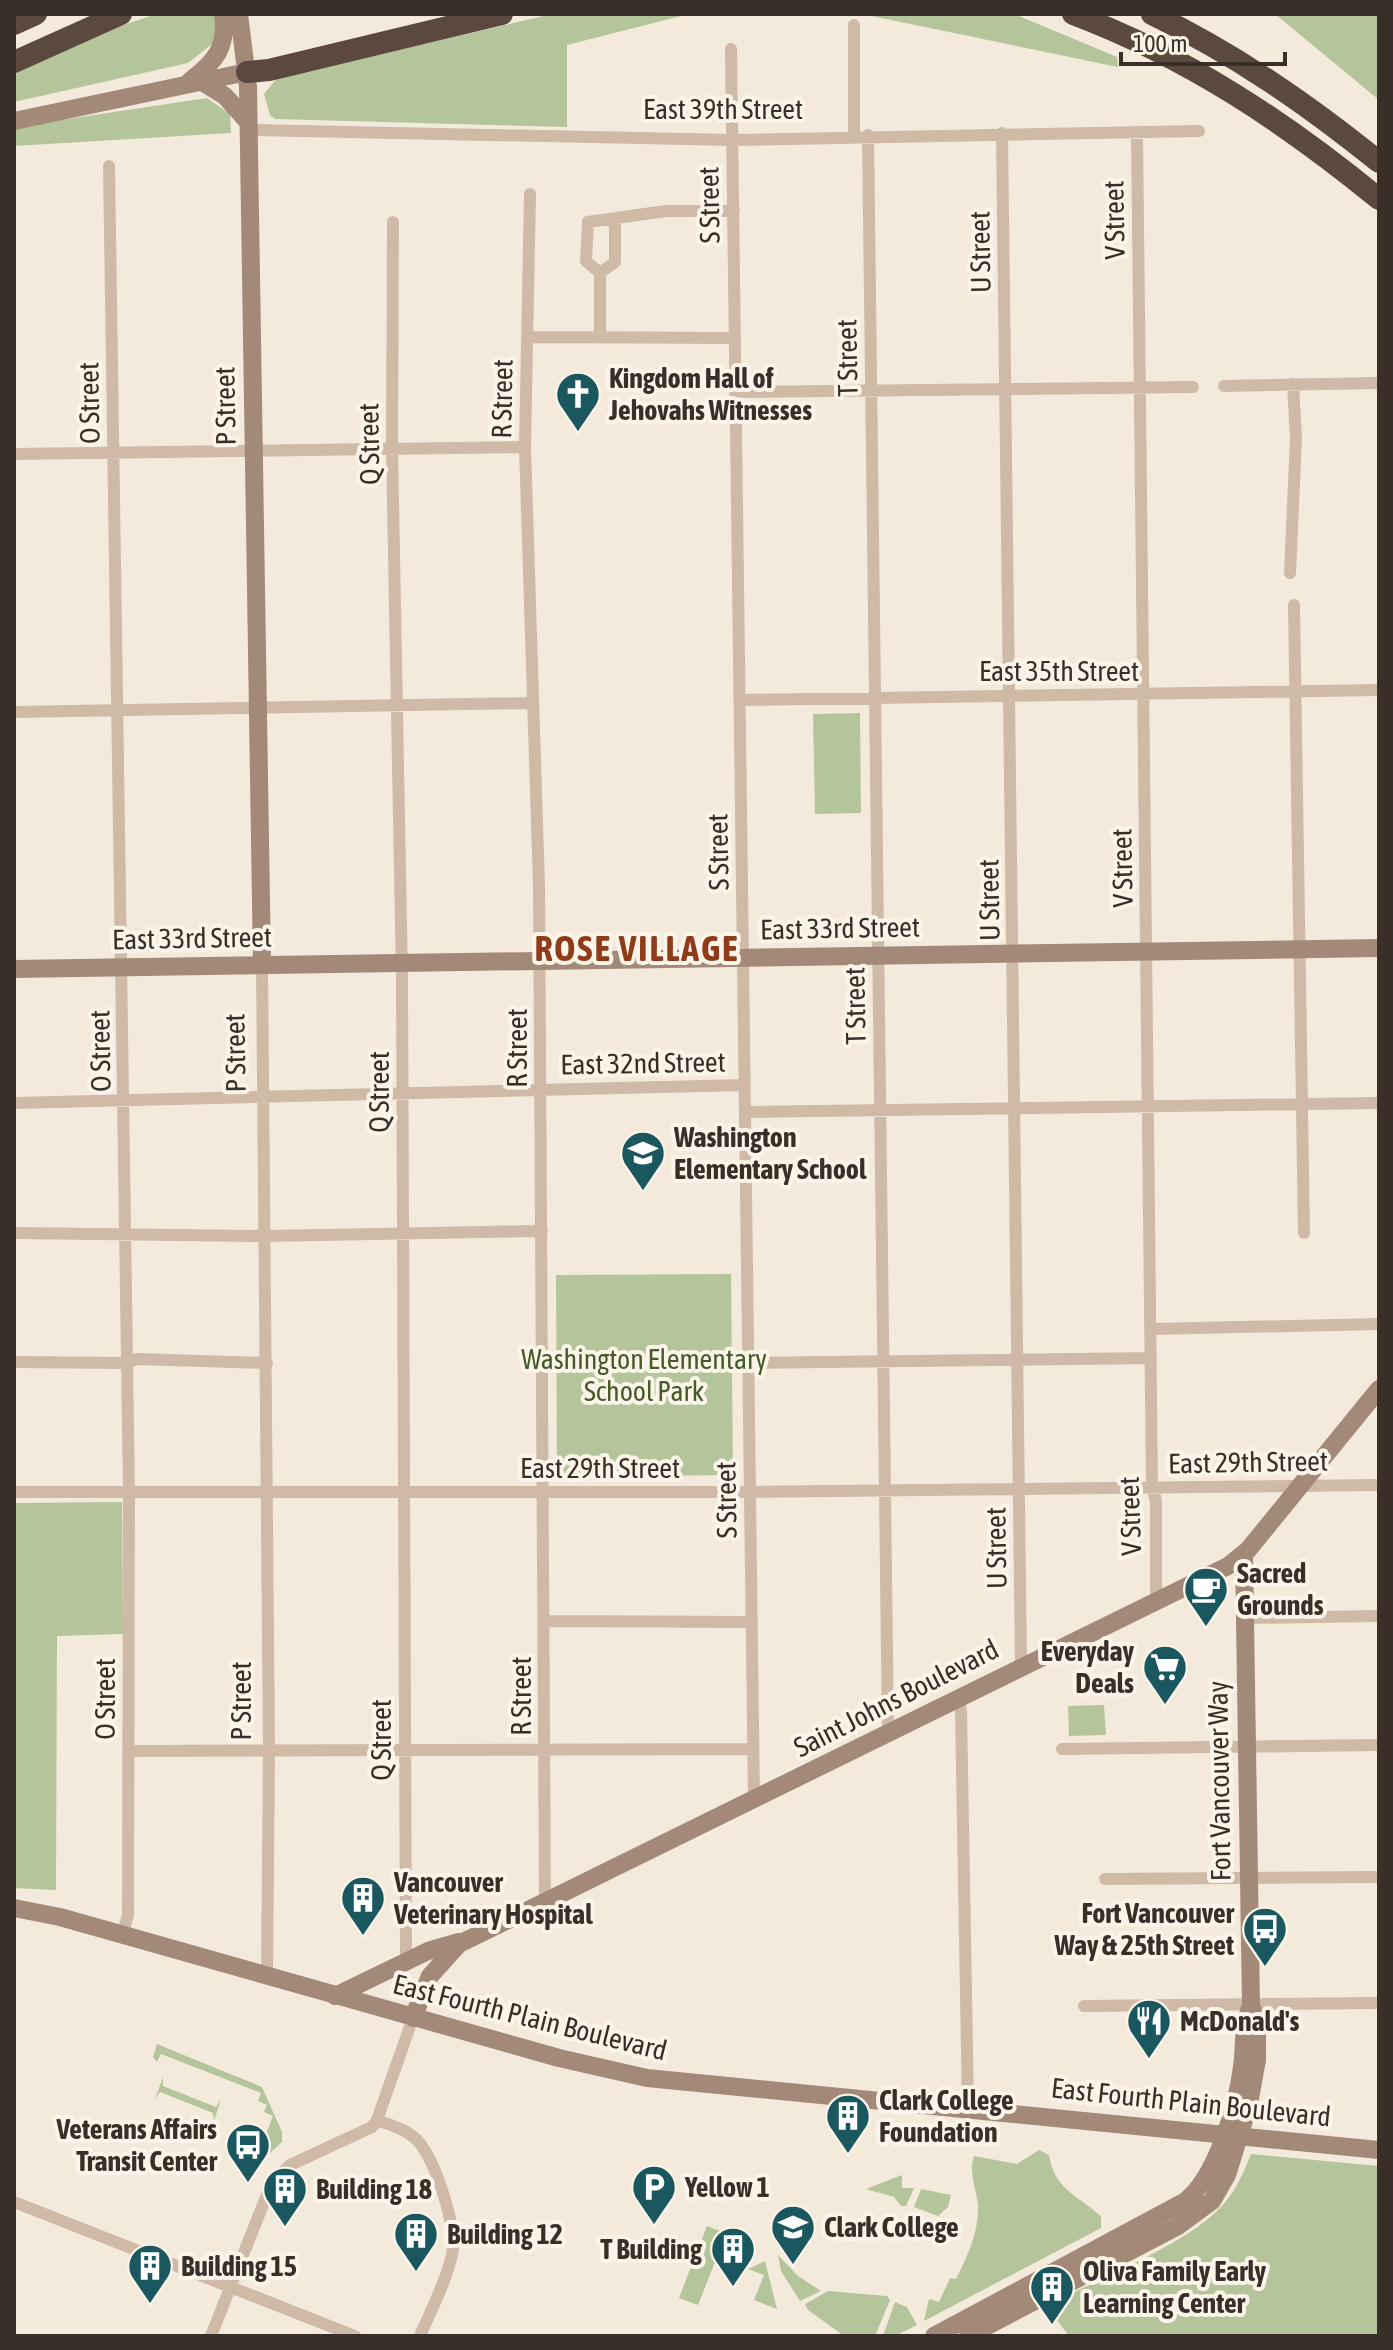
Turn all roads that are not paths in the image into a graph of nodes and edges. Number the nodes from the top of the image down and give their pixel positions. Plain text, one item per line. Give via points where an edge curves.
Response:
1 (36, 14) edge
2 (121, 14) edge
3 (223, 14) edge
4 (239, 14) edge
5 (502, 14) edge
6 (1073, 14) edge
7 (1152, 14) edge
8 (14, 24) edge
9 (854, 25) dead end
10 (731, 49) dead end
11 (14, 62) edge
12 (247, 72) junction
13 (1267, 77) junction
14 (192, 84) junction
15 (14, 121) edge
16 (248, 126) junction
17 (1199, 131) dead end
18 (1002, 133) junction
19 (1137, 133) junction
20 (854, 135) junction
21 (868, 135) junction
22 (733, 140) junction
23 (1313, 146) junction
24 (1379, 149) edge
25 (1379, 162) edge
26 (109, 166) dead end
27 (530, 194) dead end
28 (1379, 199) edge
29 (1379, 209) edge
30 (734, 211) junction
31 (615, 220) junction
32 (393, 222) dead end
33 (600, 273) junction
34 (527, 337) junction
35 (600, 337) junction
36 (735, 338) junction
37 (1379, 383) edge
38 (1293, 384) junction
39 (1224, 386) dead end
40 (1193, 387) dead end
41 (1006, 388) junction
42 (1140, 388) junction
43 (871, 390) junction
44 (736, 392) junction
45 (525, 447) junction
46 (392, 448) junction
47 (254, 449) junction
48 (114, 453) junction
49 (14, 454) edge
50 (1290, 573) dead end
51 (1294, 605) dead end
52 (1379, 690) edge
53 (1296, 691) junction
54 (1010, 695) junction
55 (1144, 695) junction
56 (875, 698) junction
57 (740, 700) junction
58 (531, 703) junction
59 (397, 706) junction
60 (258, 708) junction
61 (118, 711) junction
62 (14, 712) edge
63 (1379, 948) edge
64 (1300, 949) junction
65 (1147, 951) junction
66 (1013, 953) junction
67 (878, 955) junction
68 (743, 957) junction
69 (540, 961) junction
70 (402, 963) junction
71 (262, 965) junction
72 (123, 968) junction
73 (14, 969) edge
74 (745, 1085) junction
75 (541, 1089) junction
76 (403, 1092) junction
77 (264, 1096) junction
78 (124, 1100) junction
79 (14, 1103) edge
80 (1379, 1103) edge
81 (1302, 1104) junction
82 (1015, 1108) junction
83 (1148, 1108) junction
84 (880, 1110) junction
85 (746, 1112) junction
86 (542, 1231) junction
87 (14, 1233) edge
88 (1304, 1233) dead end
89 (403, 1234) junction
90 (126, 1235) junction
91 (266, 1236) junction
92 (1379, 1324) edge
93 (1151, 1329) junction
94 (1018, 1358) junction
95 (1151, 1358) junction
96 (883, 1360) junction
97 (14, 1362) edge
98 (127, 1363) junction
99 (267, 1363) junction
100 (749, 1363) junction
101 (1379, 1389) edge
102 (1379, 1485) edge
103 (1300, 1486) junction
104 (1152, 1487) junction
105 (1020, 1489) junction
106 (885, 1490) junction
107 (14, 1492) edge
108 (267, 1492) junction
109 (404, 1492) junction
110 (544, 1492) junction
111 (750, 1492) junction
112 (129, 1493) junction
113 (1244, 1554) junction
114 (1156, 1601) junction
115 (1379, 1616) edge
116 (1245, 1618) junction
117 (544, 1621) junction
118 (752, 1622) junction
119 (1021, 1666) junction
120 (958, 1698) junction
121 (888, 1733) junction
122 (1379, 1745) edge
123 (1247, 1747) junction
124 (752, 1749) junction
125 (1062, 1749) dead end
126 (269, 1750) junction
127 (405, 1750) junction
128 (545, 1750) junction
129 (129, 1751) junction
130 (754, 1799) junction
131 (1379, 1877) edge
132 (1249, 1878) junction
133 (1105, 1879) dead end
134 (545, 1902) junction
135 (14, 1908) edge
136 (122, 1935) junction
137 (469, 1939) junction
138 (406, 1962) junction
139 (267, 1976) junction
140 (335, 1996) junction
141 (1379, 2003) edge
142 (1084, 2006) dead end
143 (1251, 2006) junction
144 (413, 2018) junction
145 (968, 2108) junction
146 (377, 2120) junction
147 (1232, 2134) junction
148 (1379, 2150) edge
149 (14, 2202) edge
150 (230, 2287) junction
151 (211, 2336) edge
152 (355, 2336) edge
153 (420, 2336) edge
154 (934, 2336) edge
155 (968, 2336) edge

1 - 8 highway
2 - 11 highway
3 - 14 street via 226,36 217,57
4 - 12 street, P Street
5 - 12 highway
6 - 23 highway via 1171,57 1251,102
7 - 13 highway
9 - 20 street
10 - 22 street, S Street
12 - 14 street
12 - 16 street, P Street
13 - 24 highway via 1339,117
13 - 25 highway
14 - 15 street
14 - 16 street via 225,96
16 - 22 street, East 39th Street
16 - 47 street, P Street
17 - 19 street, East 39th Street
18 - 19 street, East 39th Street
18 - 21 street, East 39th Street
18 - 41 street, U Street
19 - 42 street, V Street
20 - 21 street, East 39th Street
20 - 22 street, East 39th Street
21 - 43 street, T Street
22 - 30 street, S Street
23 - 28 highway
23 - 29 highway
26 - 48 street, O Street
27 - 34 street, R Street
30 - 31 street via 666,211
30 - 36 street, S Street
31 - 33 street via 615,262
31 - 33 street via 588,222 586,228 586,261
32 - 46 street, Q Street
33 - 35 street
34 - 35 street
34 - 45 street, R Street
35 - 36 street
36 - 44 street, S Street
37 - 38 street
38 - 39 street
38 - 50 street
40 - 42 street
41 - 42 street
41 - 43 street
41 - 54 street, U Street
42 - 55 street, V Street
43 - 44 street
43 - 56 street, T Street
44 - 57 street, S Street
45 - 46 street
45 - 58 street, R Street
46 - 47 street
46 - 59 street, Q Street
47 - 48 street
47 - 60 street, P Street
48 - 49 street
48 - 61 street, O Street
51 - 53 street
52 - 53 street, East 35th Street
53 - 55 street, East 35th Street
53 - 64 street
54 - 55 street, East 35th Street
54 - 56 street, East 35th Street
54 - 66 street, U Street
55 - 65 street, V Street
56 - 57 street, East 35th Street
56 - 67 street, T Street
57 - 68 street, S Street
58 - 59 street
58 - 69 street, R Street via 538,787
59 - 60 street
59 - 70 street, Q Street
60 - 61 street
60 - 71 street, P Street
61 - 62 street
61 - 72 street, O Street
63 - 64 street, East 33rd Street
64 - 65 street, East 33rd Street
64 - 81 street
65 - 66 street, East 33rd Street
65 - 83 street, V Street
66 - 67 street, East 33rd Street
66 - 82 street, U Street
67 - 68 street, East 33rd Street
67 - 84 street, T Street
68 - 69 street, East 33rd Street
68 - 74 street, S Street
69 - 70 street, East 33rd Street
69 - 75 street, R Street
70 - 71 street, East 33rd Street
70 - 76 street, Q Street
71 - 72 street, East 33rd Street
71 - 77 street, P Street
72 - 73 street, East 33rd Street
72 - 78 street, O Street
74 - 75 street, East 32nd Street
74 - 85 street, S Street
75 - 76 street, East 32nd Street
75 - 86 street, R Street
76 - 77 street, East 32nd Street
76 - 89 street, Q Street
77 - 78 street, East 32nd Street
77 - 91 street, P Street
78 - 79 street, East 32nd Street
78 - 90 street, O Street
80 - 81 street, East 32nd Street
81 - 83 street, East 32nd Street
81 - 88 street
82 - 83 street, East 32nd Street
82 - 84 street, East 32nd Street
82 - 94 street, U Street
83 - 93 street, V Street
84 - 85 street, East 32nd Street
84 - 96 street, T Street
85 - 100 street, S Street
86 - 89 street
86 - 110 street, R Street
87 - 90 street
89 - 91 street
89 - 109 street, Q Street
90 - 91 street
90 - 98 street, O Street
91 - 99 street, P Street
92 - 93 street
93 - 95 street, V Street
94 - 95 street
94 - 96 street
94 - 105 street, U Street
95 - 104 street, V Street
96 - 100 street
96 - 106 street, T Street
97 - 98 street
98 - 99 street
98 - 112 street, O Street
99 - 108 street, P Street
100 - 111 street, S Street
101 - 103 street, Saint Johns Boulevard
102 - 103 street, East 29th Street
103 - 104 street, East 29th Street
103 - 113 street, Saint Johns Boulevard
104 - 105 street, East 29th Street
104 - 114 street, V Street
105 - 106 street, East 29th Street
105 - 119 street, U Street
106 - 111 street, East 29th Street
106 - 121 street, T Street
107 - 112 street, East 29th Street
108 - 109 street, East 29th Street
108 - 112 street, East 29th Street
108 - 126 street, P Street
109 - 110 street, East 29th Street
109 - 127 street, Q Street
110 - 111 street, East 29th Street
110 - 117 street, R Street
111 - 118 street, S Street
112 - 129 street, O Street
113 - 114 street, Saint Johns Boulevard
113 - 116 street, Fort Vancouver Way
114 - 119 street, Saint Johns Boulevard
115 - 116 street
116 - 123 street, Fort Vancouver Way
117 - 118 street
117 - 128 street, R Street
118 - 124 street, S Street
119 - 120 street, Saint Johns Boulevard
120 - 121 street, Saint Johns Boulevard
120 - 145 street
121 - 130 street, Saint Johns Boulevard
122 - 123 street
123 - 125 street
123 - 132 street, Fort Vancouver Way
124 - 128 street
124 - 130 street, S Street
126 - 127 street
126 - 129 street
126 - 139 street, P Street
127 - 128 street
127 - 138 street, Q Street
128 - 134 street, R Street
129 - 136 street, O Street via 128,1915
130 - 134 street, Saint Johns Boulevard
131 - 132 street
132 - 133 street
132 - 143 street, Fort Vancouver Way
134 - 137 street, Saint Johns Boulevard
135 - 136 street, East Fourth Plain Boulevard
136 - 139 street, East Fourth Plain Boulevard
137 - 138 street
137 - 144 street, Saint Johns Boulevard via 435,1968
138 - 140 street
139 - 140 street, East Fourth Plain Boulevard
140 - 144 street, East Fourth Plain Boulevard
141 - 143 street
142 - 143 street
143 - 147 street, Fort Vancouver Way via 1245,2019
144 - 145 street, East Fourth Plain Boulevard via 647,2078
144 - 146 street
145 - 147 street, East Fourth Plain Boulevard
146 - 150 street via 363,2133 277,2175
146 - 153 street via 403,2130 428,2156 454,2236 452,2255
147 - 148 street, East Fourth Plain Boulevard
147 - 154 street, Fort Vancouver Way via 1207,2178 1184,2202
147 - 155 street, Fort Vancouver Way via 1223,2184 1204,2208
149 - 150 street
150 - 151 street
150 - 152 street

